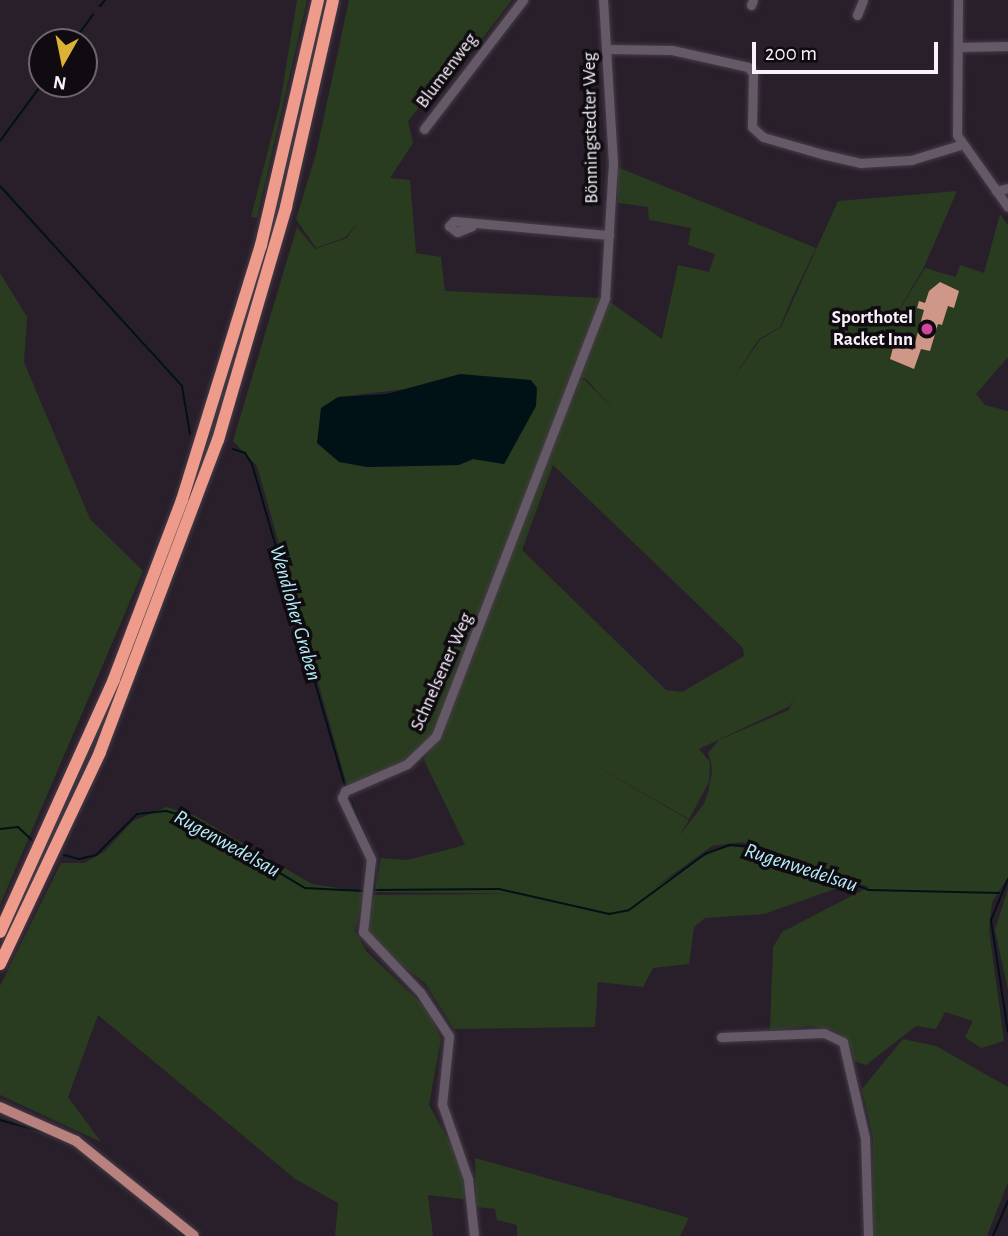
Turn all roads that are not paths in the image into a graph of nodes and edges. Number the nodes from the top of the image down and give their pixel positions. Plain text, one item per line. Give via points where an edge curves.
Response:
1 (318, 0) edge
2 (333, 0) edge
3 (523, 0) edge
4 (602, 0) edge
5 (863, 0) edge
6 (958, 0) edge
7 (857, 15) dead end
8 (1008, 46) edge
9 (958, 47) junction
10 (607, 48) junction
11 (424, 129) dead end
12 (960, 145) junction
13 (1008, 188) edge
14 (996, 191) junction
15 (1008, 207) edge
16 (472, 226) dead end
17 (609, 235) junction
18 (605, 297) joint
19 (0, 932) edge
20 (0, 964) edge
21 (720, 1037) dead end
22 (0, 1107) edge
23 (194, 1236) edge
24 (474, 1236) edge
25 (868, 1236) edge

1 - 19 highway via 261,245 182,500 110,690
2 - 20 highway via 275,249 209,465 104,741
3 - 11 street, Blumenweg
4 - 10 street, Bönningstedter Weg
5 - 7 street
6 - 9 street
8 - 9 street
9 - 12 street
10 - 12 street via 672,50 748,67 754,73 752,127 763,137 822,154 860,163 911,160
10 - 17 street, Bönningstedter Weg via 613,163
12 - 14 street
13 - 14 street
14 - 15 street
16 - 17 street
17 - 18 street, Bönningstedter Weg
18 - 24 street, Schnelsener Weg via 478,640 436,736 407,764 345,791 342,798 371,859 363,932 420,992 449,1036 442,1104 468,1179
21 - 25 street via 824,1033 843,1042 865,1139
22 - 23 main road via 76,1141

